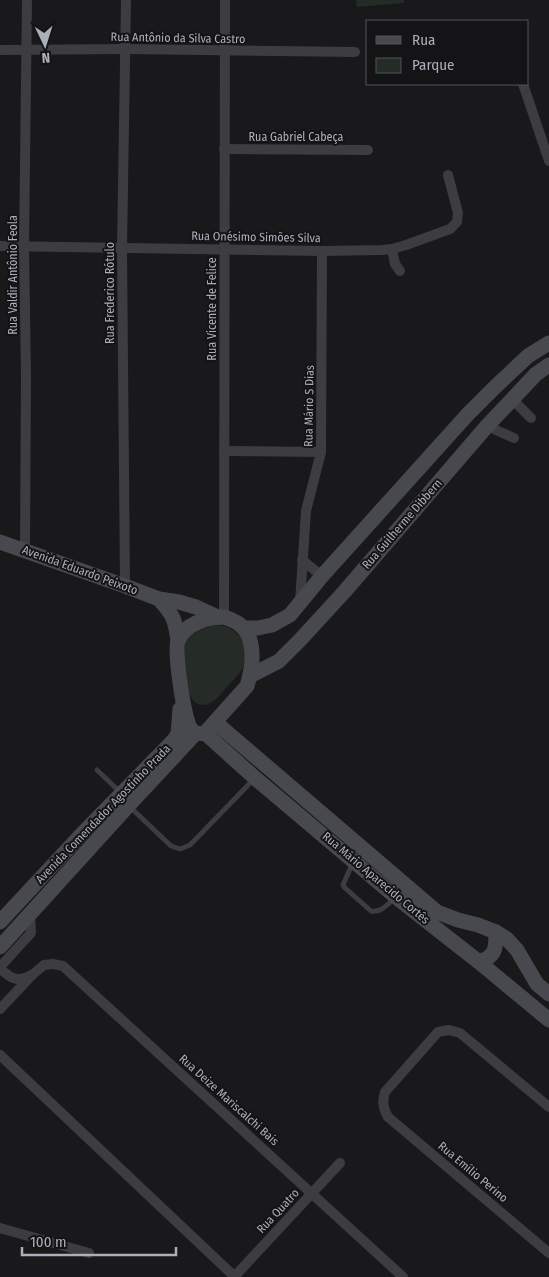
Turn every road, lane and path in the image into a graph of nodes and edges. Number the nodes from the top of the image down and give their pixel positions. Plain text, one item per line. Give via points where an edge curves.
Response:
1 (27, 0) edge
2 (126, 0) edge
3 (224, 0) edge
4 (125, 49) junction
5 (0, 50) edge
6 (27, 50) junction
7 (224, 51) junction
8 (355, 52) dead end
9 (523, 85) edge
10 (224, 150) junction
11 (368, 150) dead end
12 (549, 161) edge
13 (448, 175) dead end
14 (0, 246) edge
15 (24, 246) junction
16 (122, 248) junction
17 (392, 249) junction
18 (224, 250) junction
19 (322, 251) junction
20 (400, 271) dead end
21 (549, 343) edge
22 (549, 365) edge
23 (512, 399) junction
24 (531, 418) dead end
25 (487, 426) junction
26 (514, 438) dead end
27 (224, 451) junction
28 (321, 452) junction
29 (0, 542) edge
30 (25, 551) junction
31 (302, 560) junction
32 (322, 576) junction
33 (126, 586) junction
34 (159, 599) junction
35 (300, 602) junction
36 (222, 617) junction
37 (244, 628) junction
38 (178, 641) junction
39 (250, 676) junction
40 (181, 694) junction
41 (205, 730) junction
42 (97, 770) dead end
43 (255, 778) junction
44 (125, 799) junction
45 (354, 861) junction
46 (396, 897) junction
47 (30, 914) junction
48 (0, 922) edge
49 (496, 932) junction
50 (0, 947) edge
51 (517, 950) junction
52 (479, 962) junction
53 (0, 968) edge
54 (492, 973) junction
55 (32, 975) junction
56 (549, 994) edge
57 (0, 997) edge
58 (0, 1009) edge
59 (549, 1020) edge
60 (0, 1056) edge
61 (549, 1107) edge
62 (340, 1163) dead end
63 (312, 1194) junction
64 (0, 1228) edge
65 (90, 1253) dead end
66 (549, 1253) edge
67 (234, 1277) edge
68 (403, 1277) edge

1 - 6 street, Rua Valdir Antônio Feola
2 - 4 street, Rua Frederico Rótulo
3 - 7 street, Rua Vicente de Felice
4 - 6 street, Rua Antônio da Silva Castro
4 - 7 street, Rua Antônio da Silva Castro
4 - 16 street, Rua Frederico Rótulo
5 - 6 street, Rua Antônio da Silva Castro
6 - 15 street, Rua Valdir Antônio Feola
7 - 8 street, Rua Antônio da Silva Castro
7 - 10 street, Rua Vicente de Felice
9 - 12 street
10 - 11 street, Rua Gabriel Cabeça
10 - 18 street, Rua Vicente de Felice
13 - 17 street, Rua Onésimo Simões Silva via 458,213 457,222 450,229
14 - 15 street, Rua Onésimo Simões Silva
15 - 16 street, Rua Onésimo Simões Silva
15 - 30 street, Rua Valdir Antônio Feola
16 - 18 street, Rua Onésimo Simões Silva
16 - 33 street, Rua Frederico Rótulo
17 - 19 street, Rua Onésimo Simões Silva
17 - 20 street
18 - 19 street, Rua Onésimo Simões Silva
18 - 27 street, Rua Vicente de Felice
19 - 28 street, Rua Mário S Dias
21 - 32 street, Rua Guilherme Dibbern via 528,356 468,414
22 - 23 street, Rua Guilherme Dibbern
23 - 24 street
23 - 25 street, Rua Guilherme Dibbern
25 - 26 street
25 - 39 street, Rua Guilherme Dibbern via 300,640 279,661
27 - 28 street
27 - 36 street, Rua Vicente de Felice
28 - 31 street, Rua Mário S Dias via 306,511
29 - 30 street, Avenida Eduardo Peixoto
30 - 33 street, Avenida Eduardo Peixoto
31 - 32 street
31 - 35 street, Rua Mário S Dias
32 - 35 street, Rua Guilherme Dibbern
33 - 34 street, Avenida Eduardo Peixoto
34 - 36 street, Avenida Eduardo Peixoto via 179,602
34 - 38 street via 176,622
35 - 37 street, Rua Guilherme Dibbern via 290,615 272,625
36 - 37 street, Avenida Eduardo Peixoto
36 - 38 street via 195,623
37 - 39 street via 252,647
38 - 40 street
39 - 41 street, Avenida Comendador Agostinho Prada via 247,686
40 - 41 street via 191,729
40 - 44 street, Avenida Comendador Agostinho Prada via 178,734
41 - 43 street, Rua Mário Aparecido Cortês
41 - 44 street, Avenida Comendador Agostinho Prada
41 - 49 street, Rua Mário Aparecido Cortês via 437,912
42 - 44 lane
43 - 44 lane via 190,845 180,848 171,846
43 - 45 street, Rua Mário Aparecido Cortês
44 - 47 street, Avenida Comendador Agostinho Prada
44 - 48 street, Avenida Comendador Agostinho Prada
45 - 46 street, Rua Mário Aparecido Cortês
45 - 46 lane via 343,885 370,911 380,911
46 - 52 street, Rua Mário Aparecido Cortês
47 - 50 street, Avenida Comendador Agostinho Prada
47 - 53 street via 31,933
49 - 51 street, Rua Mário Aparecido Cortês
49 - 52 street via 494,952
51 - 54 street via 498,957
51 - 56 street, Rua Mário Aparecido Cortês via 537,984
52 - 54 street, Rua Mário Aparecido Cortês
53 - 55 street, Rua Deize Mariscalchi Bais via 9,977 20,979
54 - 59 street, Rua Mário Aparecido Cortês
55 - 58 street, Rua Deize Mariscalchi Bais
55 - 63 street, Rua Deize Mariscalchi Bais via 44,965 63,966
57 - 58 street, Rua Deize Mariscalchi Bais
60 - 67 street
61 - 66 street, Rua Emílio Perino via 460,1032 449,1030 438,1032 385,1092 383,1099 388,1117
62 - 63 street, Rua Quatro
63 - 67 street, Rua Quatro
63 - 68 street, Rua Deize Mariscalchi Bais
64 - 65 street

